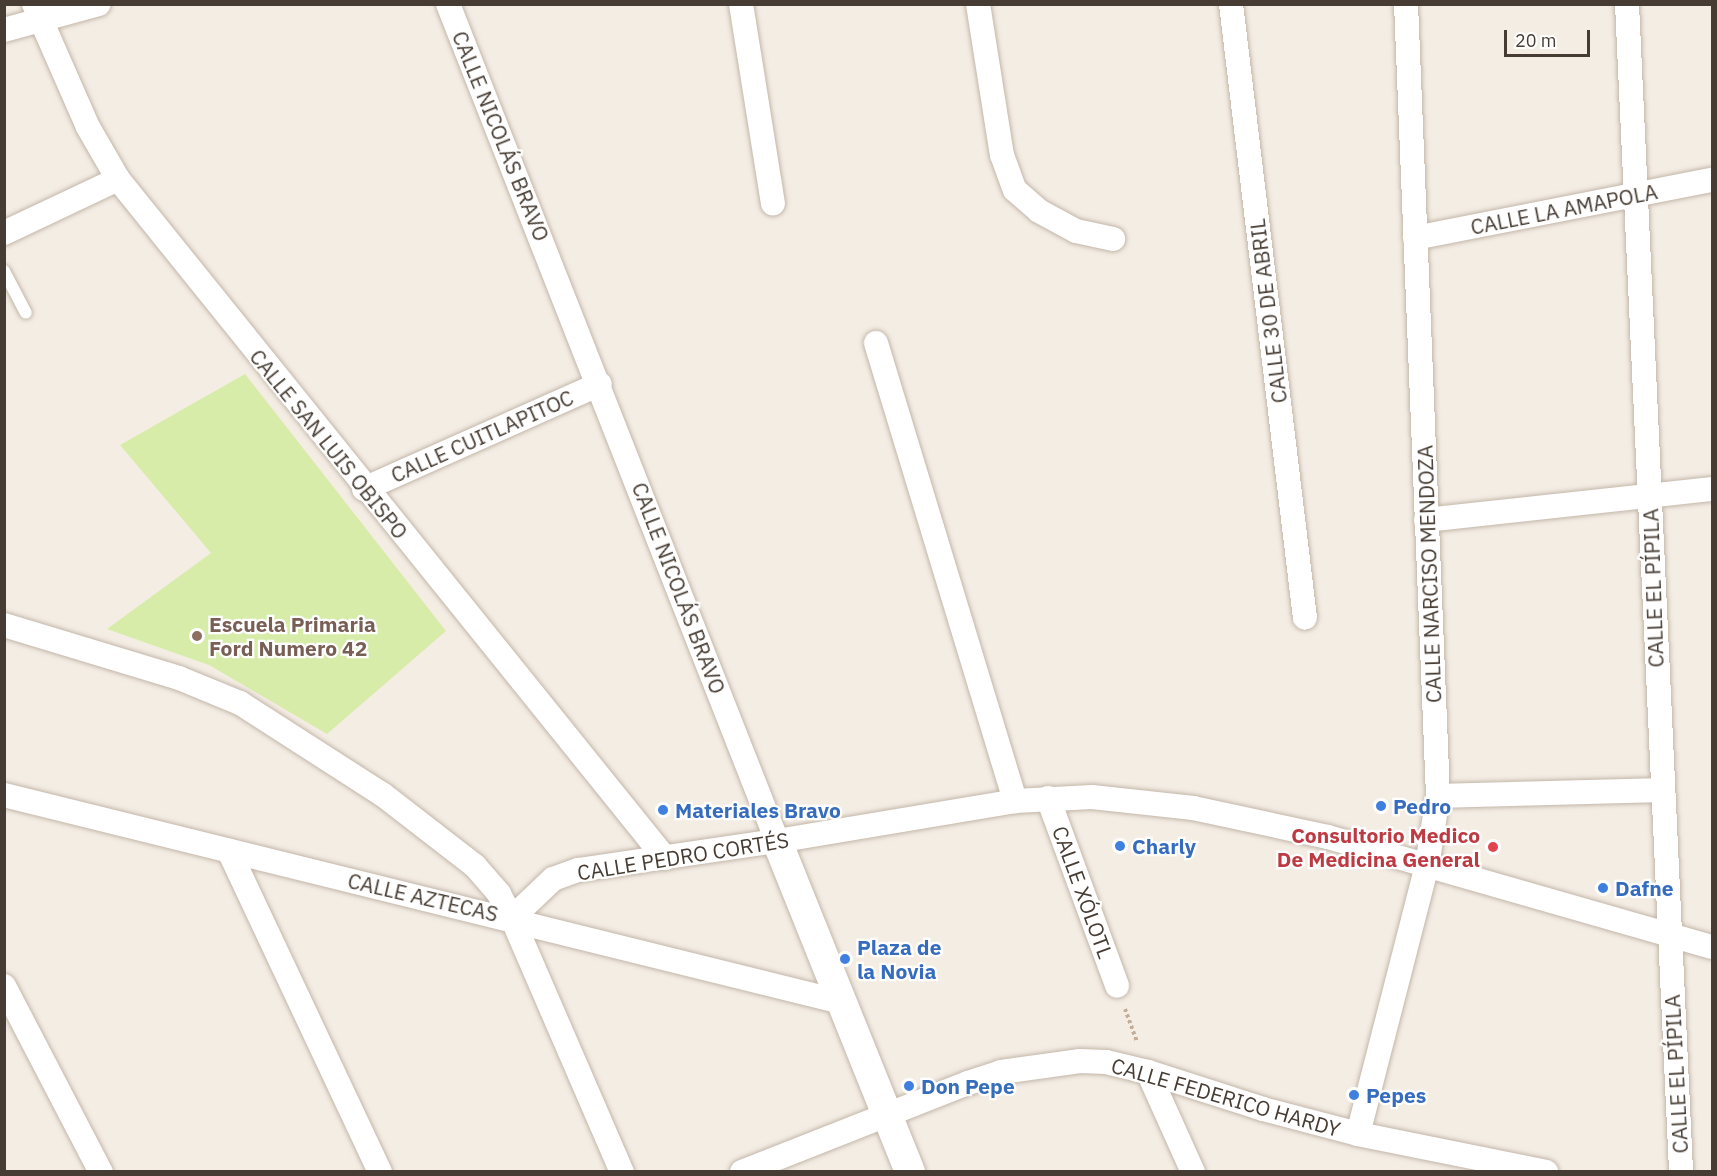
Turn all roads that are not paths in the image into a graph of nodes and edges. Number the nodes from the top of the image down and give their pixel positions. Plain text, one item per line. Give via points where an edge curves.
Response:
1 (99, 4) edge
2 (448, 4) edge
3 (741, 4) edge
4 (978, 4) edge
5 (1231, 4) edge
6 (1406, 4) edge
7 (1627, 4) edge
8 (37, 11) edge
9 (4, 30) edge
10 (118, 179) junction
11 (1713, 180) edge
12 (1637, 194) junction
13 (774, 203) dead end
14 (4, 233) edge
15 (1113, 238) dead end
16 (1415, 238) junction
17 (4, 271) edge
18 (26, 313) dead end
19 (876, 343) dead end
20 (600, 384) junction
21 (364, 489) junction
22 (1713, 489) edge
23 (1649, 498) junction
24 (1426, 520) junction
25 (1305, 618) dead end
26 (4, 625) edge
27 (1661, 790) junction
28 (4, 795) edge
29 (1438, 796) junction
30 (1048, 798) junction
31 (1015, 801) junction
32 (777, 841) junction
33 (229, 851) junction
34 (665, 858) junction
35 (1427, 866) junction
36 (512, 918) junction
37 (1668, 935) junction
38 (1713, 947) edge
39 (4, 986) edge
40 (1117, 986) road end
41 (841, 1002) junction
42 (1148, 1072) junction
43 (888, 1114) junction
44 (1358, 1134) junction
45 (101, 1172) edge
46 (381, 1172) edge
47 (622, 1172) edge
48 (742, 1172) edge
49 (910, 1172) edge
50 (1193, 1172) edge
51 (1546, 1172) edge
52 (1681, 1172) edge

1 - 8 street
2 - 20 street, CALLE NICOLÁS BRAVO
3 - 13 street
4 - 15 street via 1002,155 1015,190 1039,211 1076,231
5 - 25 street, CALLE 30 DE ABRIL
6 - 16 street, CALLE NARCISO MENDOZA
7 - 12 street, CALLE EL PÍPILA
8 - 9 street
8 - 10 street, CALLE SAN LUIS OBISPO via 88,127
10 - 14 street
10 - 21 street, CALLE SAN LUIS OBISPO
11 - 12 street, CALLE LA AMAPOLA
12 - 16 street, CALLE LA AMAPOLA
12 - 23 street, CALLE EL PÍPILA
16 - 24 street, CALLE NARCISO MENDOZA
17 - 18 lane
19 - 31 street
20 - 21 street, CALLE CUITLAPITOC
20 - 32 street, CALLE NICOLÁS BRAVO
21 - 34 street, CALLE SAN LUIS OBISPO
22 - 23 street
23 - 24 street
23 - 27 street, CALLE EL PÍPILA
24 - 29 street, CALLE NARCISO MENDOZA
26 - 36 street via 179,678 240,703 382,794 475,866 499,894
27 - 29 street
27 - 37 street, CALLE EL PÍPILA
28 - 33 street, CALLE AZTECAS
29 - 35 street, CALLE NARCISO MENDOZA
30 - 31 street, CALLE PEDRO CORTÉS
30 - 35 street, CALLE PEDRO CORTÉS via 1138,801 1244,817
30 - 40 street, CALLE XÓLOTL
31 - 32 street, CALLE PEDRO CORTÉS
32 - 34 street, CALLE PEDRO CORTÉS
32 - 41 street, CALLE NICOLÁS BRAVO
33 - 36 street, CALLE AZTECAS
33 - 46 street
34 - 36 street, CALLE PEDRO CORTÉS via 578,870 553,879
35 - 37 street, CALLE PEDRO CORTÉS
35 - 44 street, CALLE NARCISO MENDOZA
36 - 41 street, CALLE AZTECAS
36 - 47 street
37 - 38 street, CALLE PEDRO CORTÉS
37 - 52 street, CALLE EL PÍPILA
39 - 45 street
41 - 43 street, CALLE NICOLÁS BRAVO
42 - 43 street, CALLE FEDERICO HARDY via 1106,1062 1041,1064 1001,1072
42 - 44 street, CALLE FEDERICO HARDY
42 - 50 street
43 - 48 street, CALLE FEDERICO HARDY
43 - 49 street, CALLE NICOLÁS BRAVO
44 - 51 street, CALLE FEDERICO HARDY

